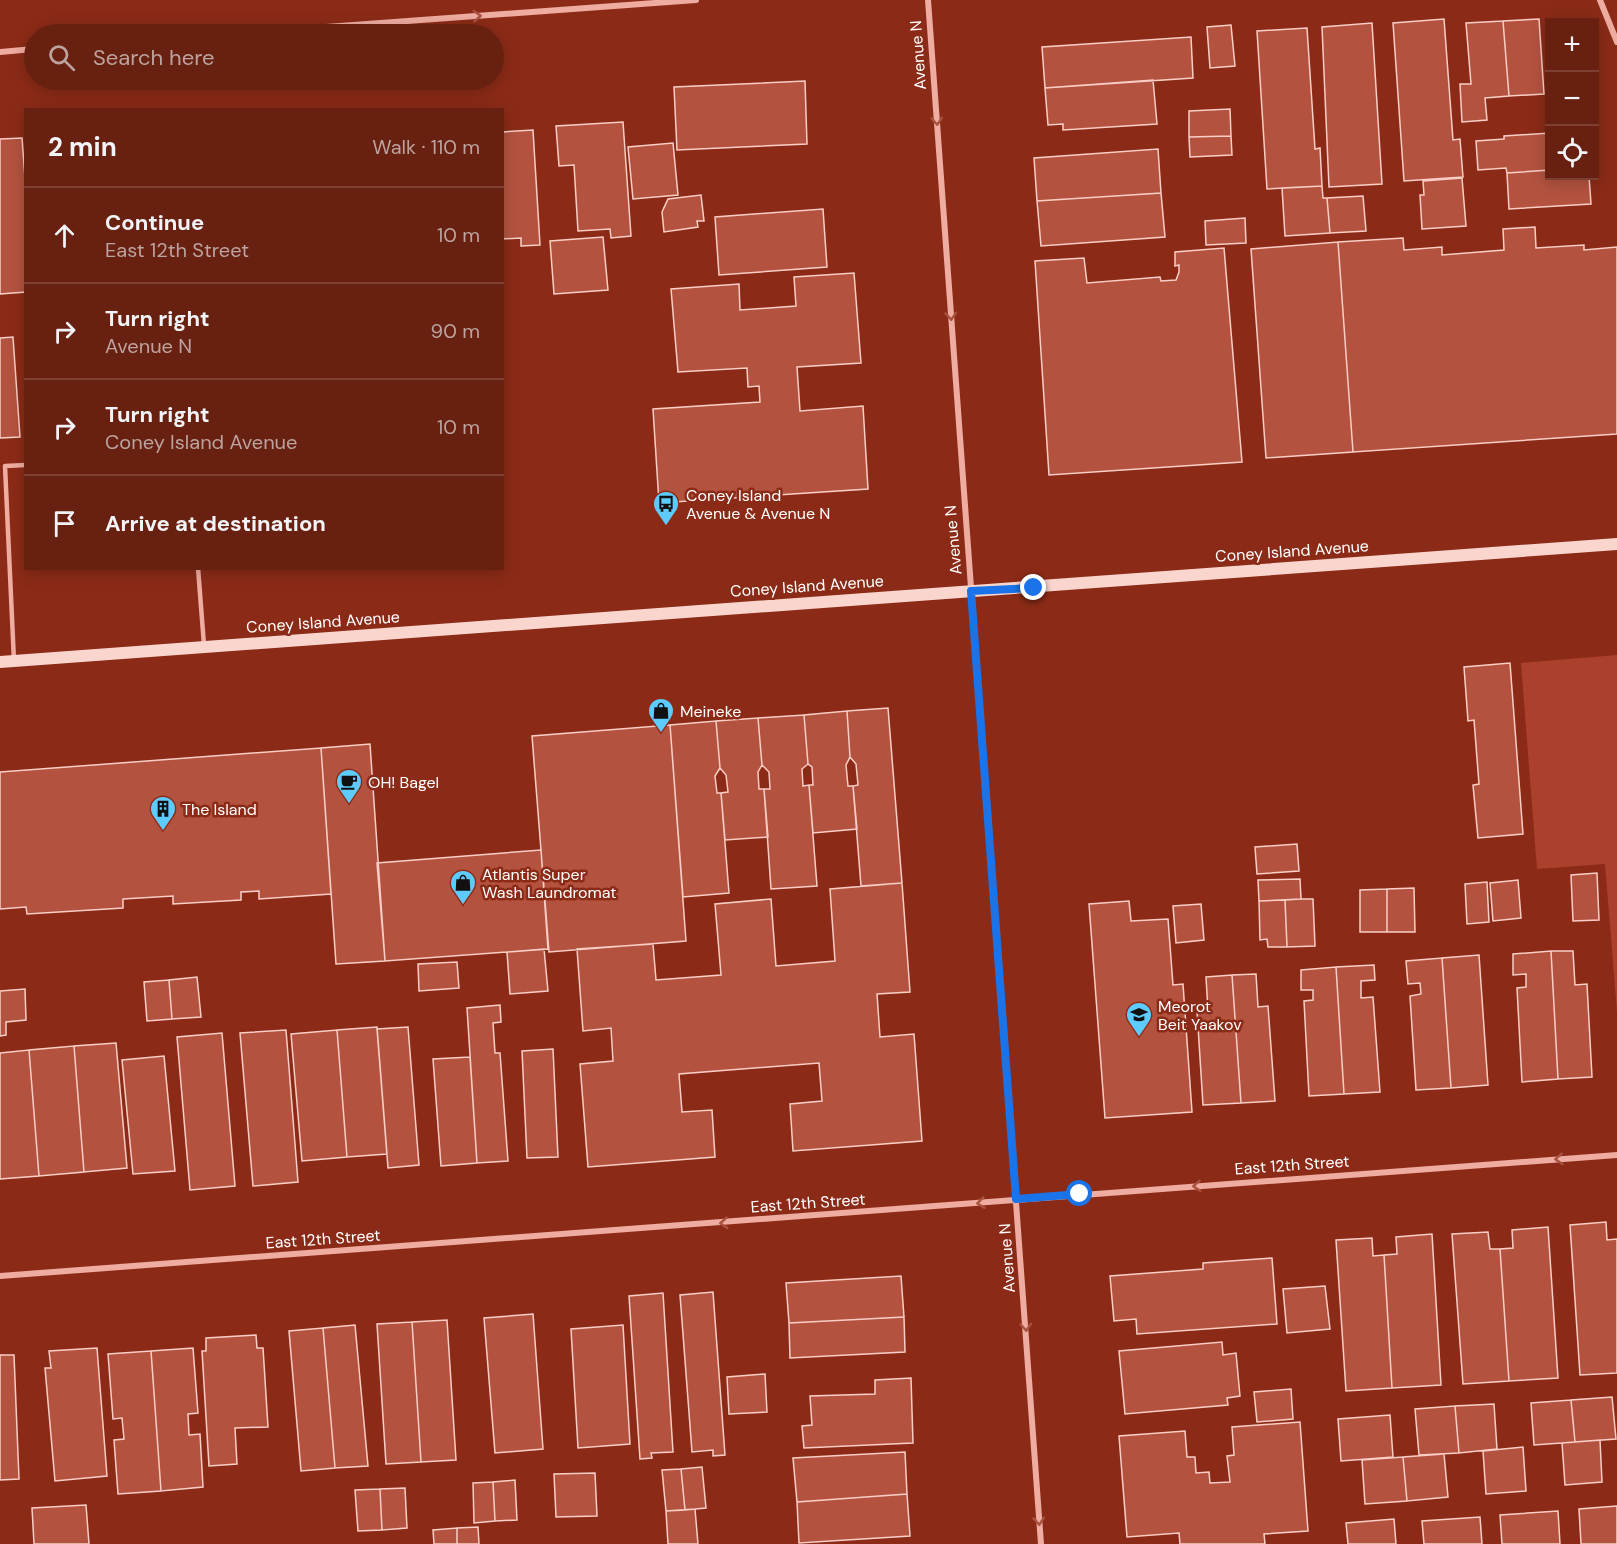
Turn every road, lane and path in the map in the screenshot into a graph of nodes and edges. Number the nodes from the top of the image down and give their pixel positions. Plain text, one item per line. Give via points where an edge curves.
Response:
1 (696, 0) edge
2 (928, 0) edge
3 (1600, 0) edge
4 (368, 24) edge
5 (1617, 42) edge
6 (24, 50) edge
7 (0, 52) edge
8 (24, 465) edge
9 (1617, 544) edge
10 (198, 570) edge
11 (971, 591) junction
12 (204, 647) junction
13 (14, 661) junction
14 (0, 662) edge
15 (1617, 1155) edge
16 (1016, 1199) junction
17 (0, 1276) edge
18 (1041, 1544) edge

4 -> 1 street
2 -> 11 street, Avenue N
3 - 5 street
6 - 7 street
8 - 13 lane via 5,466
9 - 11 main road, Coney Island Avenue
10 - 12 lane
11 - 12 main road, Coney Island Avenue
11 - 16 street, Avenue N
12 - 13 main road, Coney Island Avenue
13 - 14 main road, Coney Island Avenue
15 -> 16 street, East 12th Street
16 -> 17 street, East 12th Street
16 -> 18 street, Avenue N

